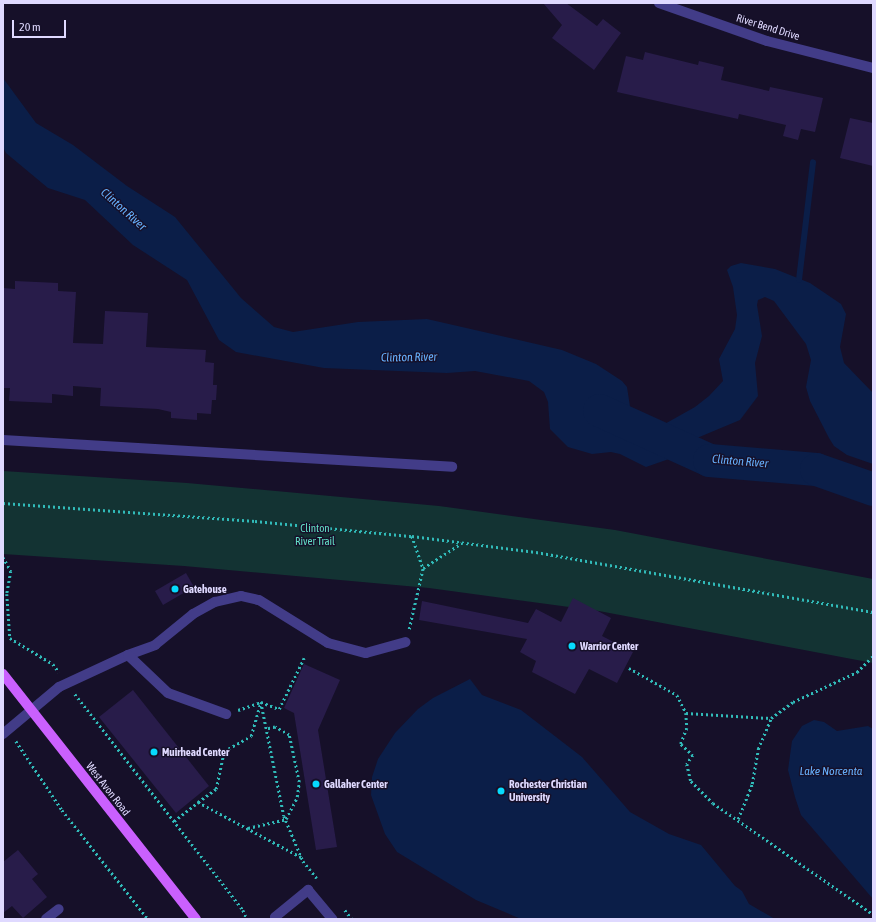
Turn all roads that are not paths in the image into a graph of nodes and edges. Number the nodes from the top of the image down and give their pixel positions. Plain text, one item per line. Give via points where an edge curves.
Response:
1 (659, 3) edge
2 (873, 68) edge
3 (3, 440) edge
4 (452, 467) dead end
5 (406, 642) road end
6 (128, 655) junction
7 (3, 674) edge
8 (30, 710) junction
9 (226, 714) road end
10 (6, 731) edge
11 (59, 909) dead end
12 (46, 919) edge
13 (196, 919) edge
14 (276, 919) edge
15 (332, 919) edge

1 - 2 street, River Bend Drive via 767,41
3 - 4 street
5 - 6 street via 366,653 328,643 259,600 241,596 215,602 193,614 155,645
6 - 8 street via 67,683
6 - 9 street via 168,694
7 - 8 main road, West Avon Road
8 - 10 street
8 - 13 main road, West Avon Road
11 - 12 street
14 - 15 street via 275,917 308,890

